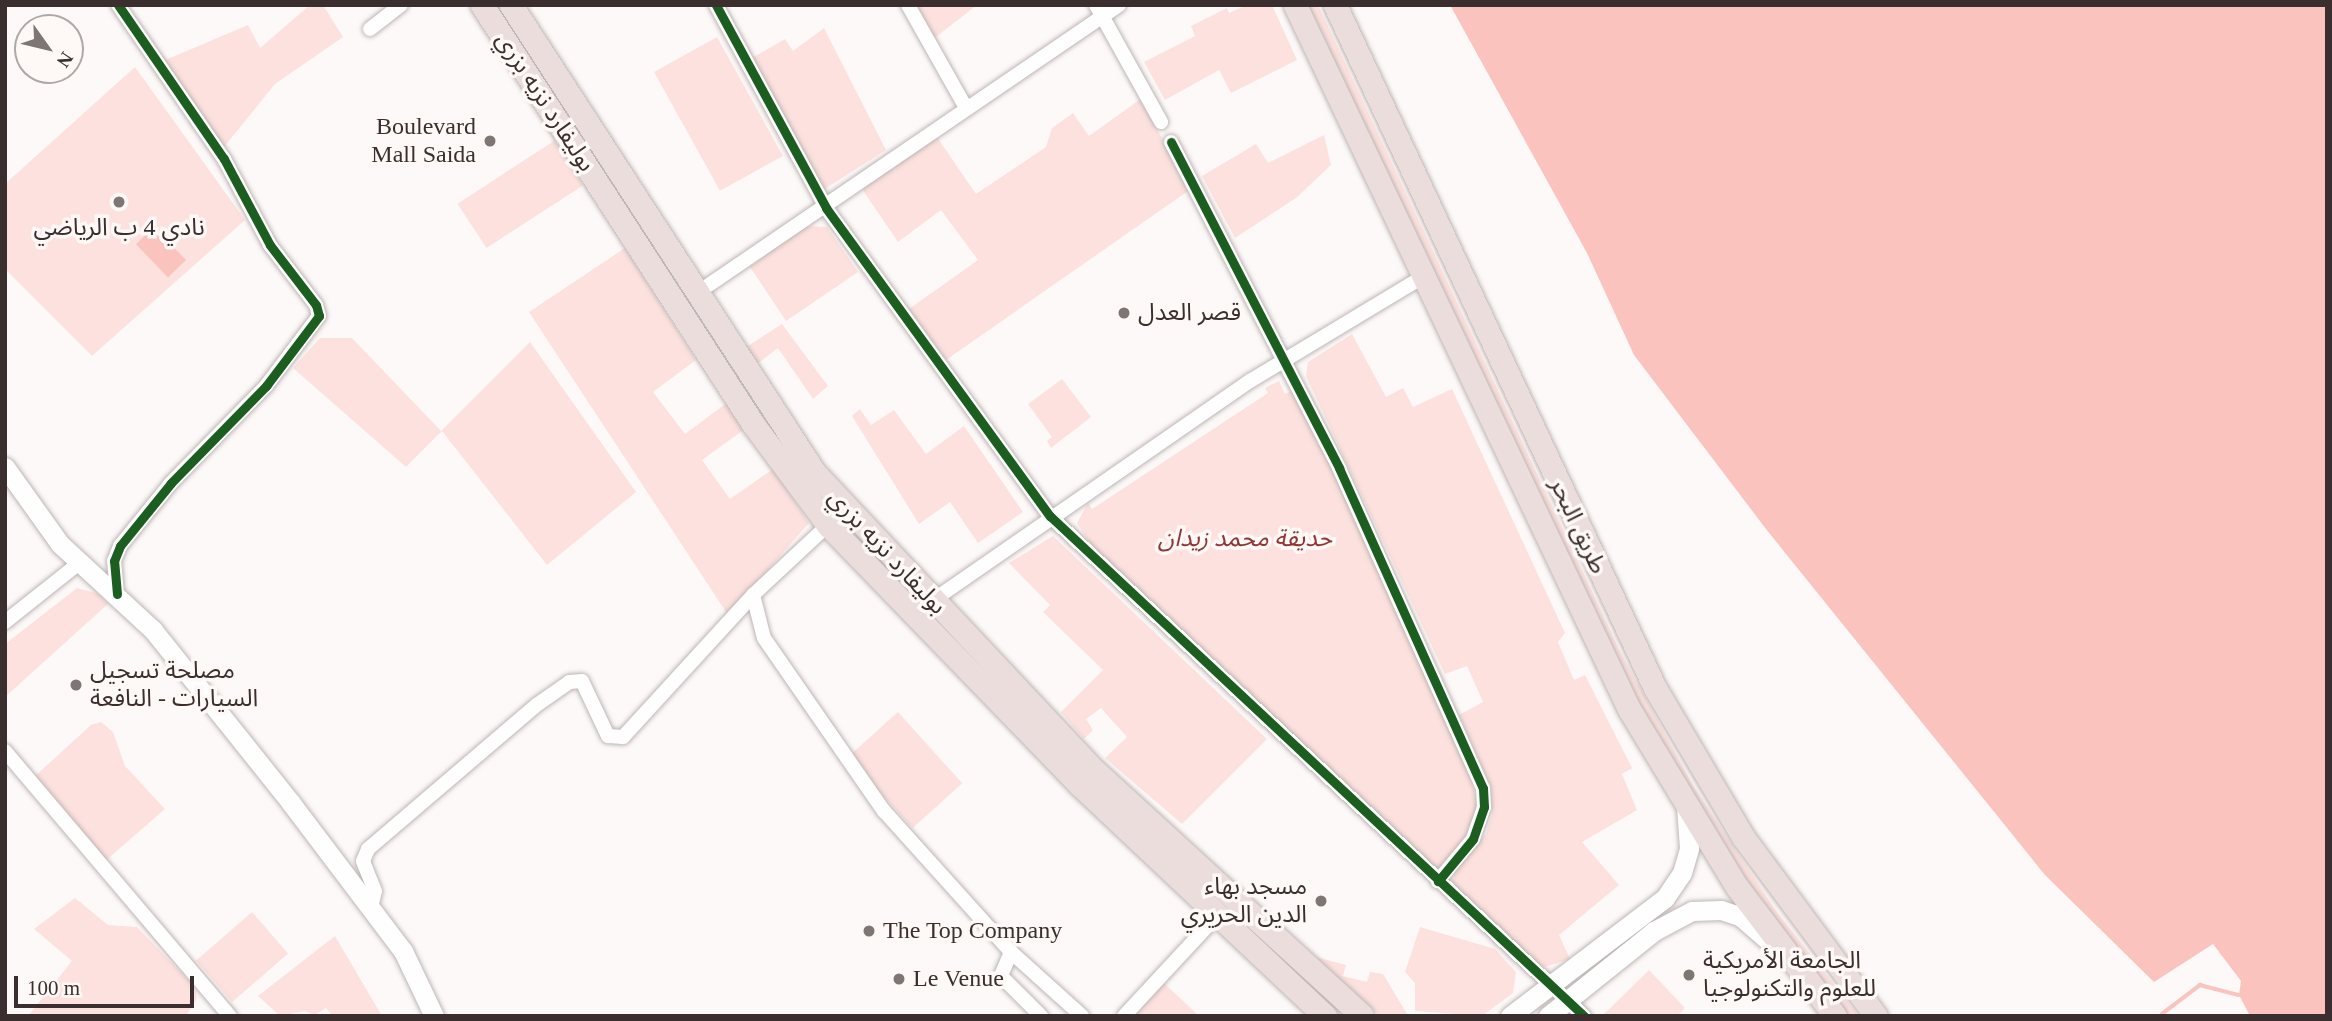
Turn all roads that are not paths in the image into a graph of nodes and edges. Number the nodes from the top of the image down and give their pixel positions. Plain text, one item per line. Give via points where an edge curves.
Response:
1 (118, 5) edge
2 (401, 5) edge
3 (482, 5) edge
4 (511, 5) edge
5 (716, 5) edge
6 (908, 5) edge
7 (1119, 5) edge
8 (1295, 5) edge
9 (1335, 5) edge
10 (1099, 10) edge
11 (370, 29) dead end
12 (966, 108) junction
13 (1161, 122) dead end
14 (1171, 142) dead end
15 (826, 208) junction
16 (1424, 276) junction
17 (697, 293) junction
18 (1285, 358) junction
19 (5, 467) edge
20 (1050, 516) junction
21 (828, 524) junction
22 (78, 564) junction
23 (117, 594) junction
24 (753, 595) junction
25 (932, 601) junction
26 (5, 622) edge
27 (5, 751) edge
28 (1686, 805) junction
29 (1438, 881) junction
30 (371, 908) junction
31 (1216, 917) junction
32 (1010, 951) junction
33 (1798, 971) junction
34 (1551, 985) junction
35 (1568, 1000) junction
36 (230, 1016) edge
37 (434, 1016) edge
38 (1041, 1016) edge
39 (1082, 1016) edge
40 (1125, 1016) edge
41 (1325, 1016) edge
42 (1362, 1016) edge
43 (1510, 1016) edge
44 (1548, 1016) edge
45 (1584, 1016) edge
46 (1835, 1016) edge
47 (1876, 1016) edge

1 - 23 street via 223,159 270,244 316,304 319,316 266,386 172,483 120,546 114,561
2 - 11 street
3 - 21 highway, بوليفارد نزيه بزري via 753,424
4 - 17 highway, بوليفارد نزيه بزري
5 - 15 street
6 - 12 street
7 - 10 street
8 - 16 highway, طريق البحر
9 - 47 highway, طريق البحر via 1655,688 1743,837
10 - 12 street
10 - 13 street
12 - 15 street
14 - 18 street
15 - 17 street
15 - 20 street
16 - 18 street
16 - 28 highway, طريق البحر via 1629,709
17 - 25 highway, بوليفارد نزيه بزري via 814,472
18 - 20 street
18 - 29 street via 1483,788 1482,815 1473,839
19 - 22 main road
20 - 25 street
20 - 29 street
21 - 24 street
21 - 31 highway, بوليفارد نزيه بزري via 1080,785
22 - 23 main road
22 - 26 street
23 - 30 main road via 168,647
24 - 30 street via 623,737 608,736 582,681 569,682 538,704 368,849 363,861 374,891
24 - 32 street via 764,638 866,787
25 - 42 highway, بوليفارد نزيه بزري via 1096,771
27 - 36 street
28 - 33 highway, طريق البحر
28 - 34 main road via 1689,848 1670,891
29 - 34 street
30 - 37 main road via 412,967
31 - 40 street
31 - 41 highway, بوليفارد نزيه بزري
32 - 38 street via 1000,976
32 - 39 street
33 - 35 main road via 1740,916 1705,909 1654,931
33 - 46 highway, طريق البحر
34 - 35 street
34 - 43 main road
35 - 44 main road
35 - 45 street

